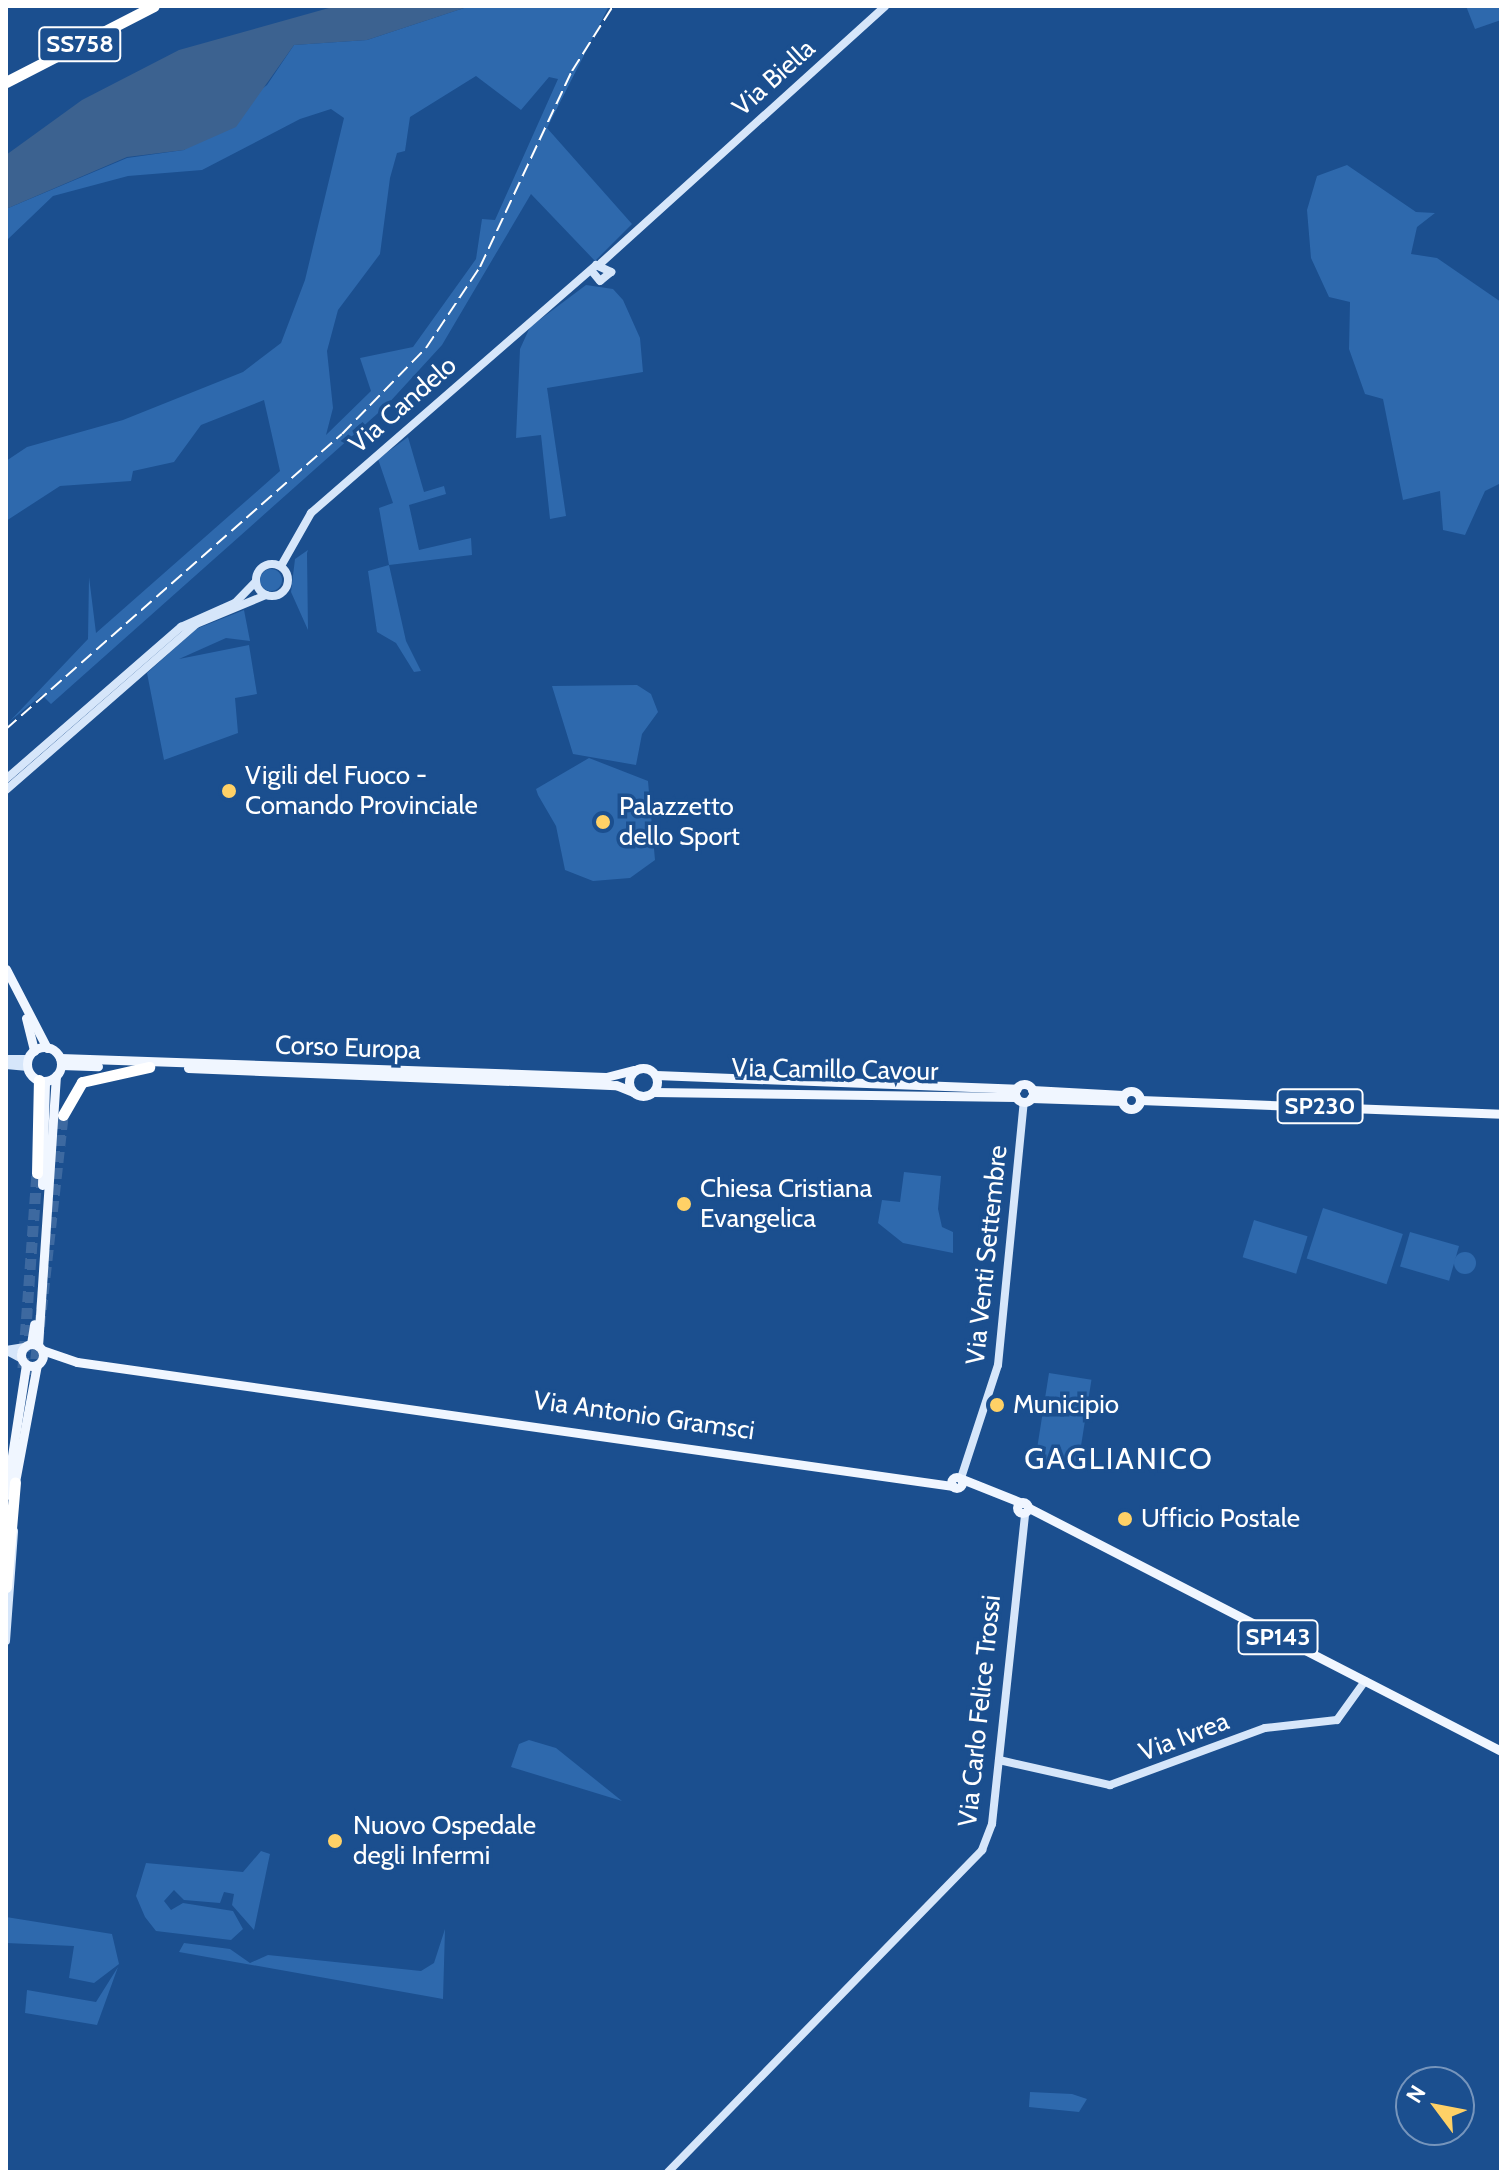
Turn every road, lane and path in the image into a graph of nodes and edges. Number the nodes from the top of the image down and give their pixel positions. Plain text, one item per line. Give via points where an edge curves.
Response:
1 (140, 6) edge
2 (154, 6) edge
3 (885, 6) edge
4 (6, 76) edge
5 (6, 82) edge
6 (619, 241) junction
7 (601, 263) junction
8 (610, 267) junction
9 (594, 275) junction
10 (281, 566) junction
11 (256, 581) junction
12 (266, 595) junction
13 (6, 779) edge
14 (6, 790) edge
15 (6, 969) edge
16 (6, 980) edge
17 (47, 1048) junction
18 (6, 1059) edge
19 (30, 1059) junction
20 (61, 1062) junction
21 (6, 1065) edge
22 (149, 1067) junction
23 (634, 1070) junction
24 (56, 1076) junction
25 (42, 1080) junction
26 (662, 1081) junction
27 (633, 1092) junction
28 (1024, 1095) junction
29 (1501, 1114) edge
30 (63, 1115) tunnel mouth
31 (37, 1173) tunnel mouth
32 (34, 1347) junction
33 (6, 1350) edge
34 (62, 1359) junction
35 (32, 1363) junction
36 (957, 1481) junction
37 (15, 1482) junction
38 (6, 1495) edge
39 (1024, 1509) junction
40 (6, 1587) edge
41 (6, 1641) edge
42 (1365, 1681) junction
43 (1501, 1751) edge
44 (999, 1760) junction
45 (668, 2172) edge

1 - 4 highway, SS758
2 - 5 highway, SS758
3 - 6 street, Via Biella
6 - 7 street
6 - 8 street
7 - 8 street
7 - 9 street
8 - 9 street via 607,279
9 - 10 street, Via Candelo via 569,289 311,513
10 - 11 street via 266,565
10 - 12 street, Via Candelo via 285,588
11 - 12 street
11 - 13 street via 235,603 181,627
12 - 14 street via 196,624
15 - 17 main road
16 - 19 main road
17 - 19 main road
17 - 20 main road
18 - 19 street
19 - 21 street
19 - 25 main road
20 - 22 main road, Corso Europa
20 - 23 main road, Corso Europa via 606,1077
20 - 24 main road
22 - 27 main road, Corso Europa via 616,1085
22 - 30 highway via 82,1082
23 - 26 main road, Via Camillo Cavour via 646,1067
23 - 27 main road
24 - 25 main road
24 - 32 main road
25 - 31 highway
25 - 32 main road
26 - 27 main road, Corso Europa via 653,1092
26 - 28 main road, Via Camillo Cavour / SP230
28 - 29 main road, Via Camillo Cavour / SP230 via 1123,1098 1133,1109 1140,1100
28 - 36 street, Via Venti Settembre via 998,1365
32 - 33 street
32 - 34 main road
32 - 35 main road
32 - 35 main road
33 - 35 street
34 - 35 main road
34 - 36 main road, Via Antonio Gramsci / SP143
35 - 37 main road
35 - 38 main road
36 - 39 main road, Via Antonio Gramsci / SP143
37 - 40 highway
37 - 41 street
39 - 42 main road, SP143
39 - 44 street, Via Carlo Felice Trossi
42 - 43 main road, SP143
42 - 44 street, Via Ivrea via 1327,1724 1265,1728 1110,1785
44 - 45 street, Via Carlo Felice Trossi via 982,1850

